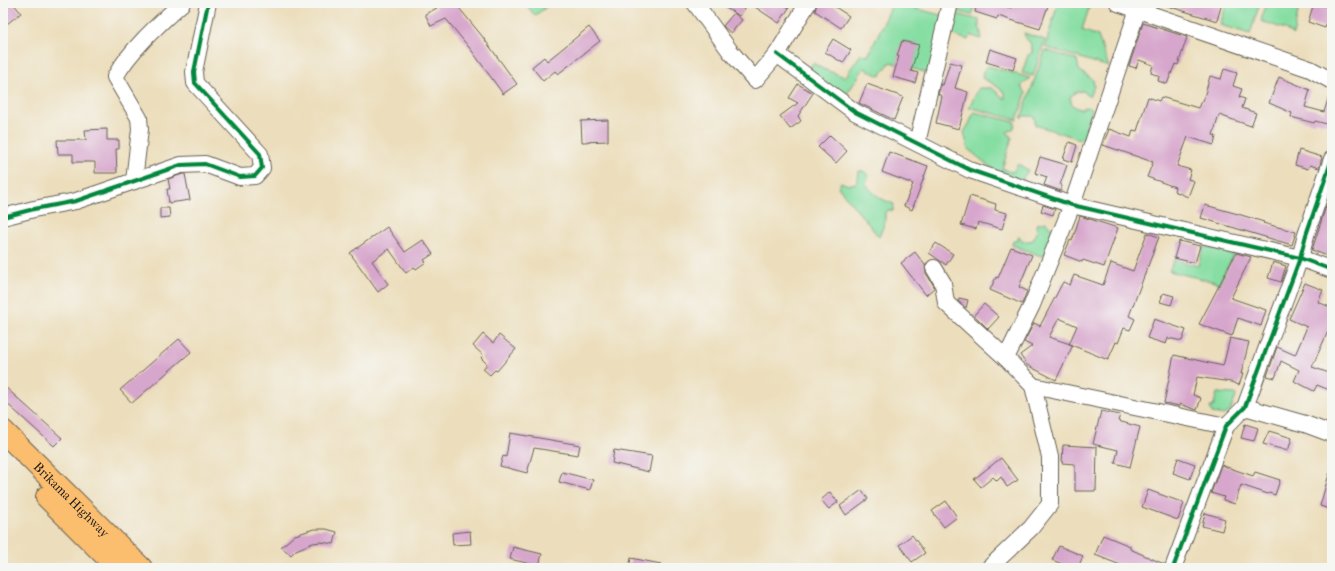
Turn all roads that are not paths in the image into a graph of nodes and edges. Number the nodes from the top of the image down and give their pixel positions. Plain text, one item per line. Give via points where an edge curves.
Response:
1 (182, 3) edge
2 (208, 3) edge
3 (695, 3) edge
4 (808, 3) edge
5 (950, 3) edge
6 (1118, 3) edge
7 (1139, 7) edge
8 (777, 54) junction
9 (1332, 81) edge
10 (917, 143) junction
11 (1332, 159) edge
12 (134, 181) junction
13 (1072, 205) junction
14 (3, 217) edge
15 (1300, 258) junction
16 (934, 268) dead end
17 (1332, 270) edge
18 (1006, 358) junction
19 (1033, 386) junction
20 (1245, 407) junction
21 (1226, 426) junction
22 (3, 431) edge
23 (1332, 434) edge
24 (3, 452) edge
25 (118, 568) edge
26 (141, 568) edge
27 (989, 568) edge
28 (1173, 568) edge

1 - 12 street via 157,25 121,66 115,77 139,118
2 - 12 street via 194,72 195,83 260,154 262,168 255,176 240,177 205,164 181,165
3 - 8 street via 730,52 755,80
4 - 8 street
5 - 10 street
6 - 7 street
7 - 9 street via 1310,70
7 - 13 street
8 - 10 street via 855,112
10 - 13 street via 970,170
11 - 15 street
12 - 14 street via 76,201
13 - 15 street
13 - 18 street via 1032,305
15 - 17 street
15 - 20 street
16 - 18 street via 943,283 946,303
18 - 19 street
19 - 21 street
19 - 27 street via 1050,457 1050,504 1031,528
20 - 21 street
20 - 23 street
21 - 28 street
22 - 26 highway, Brikama Highway
24 - 25 highway, Brikama Highway

